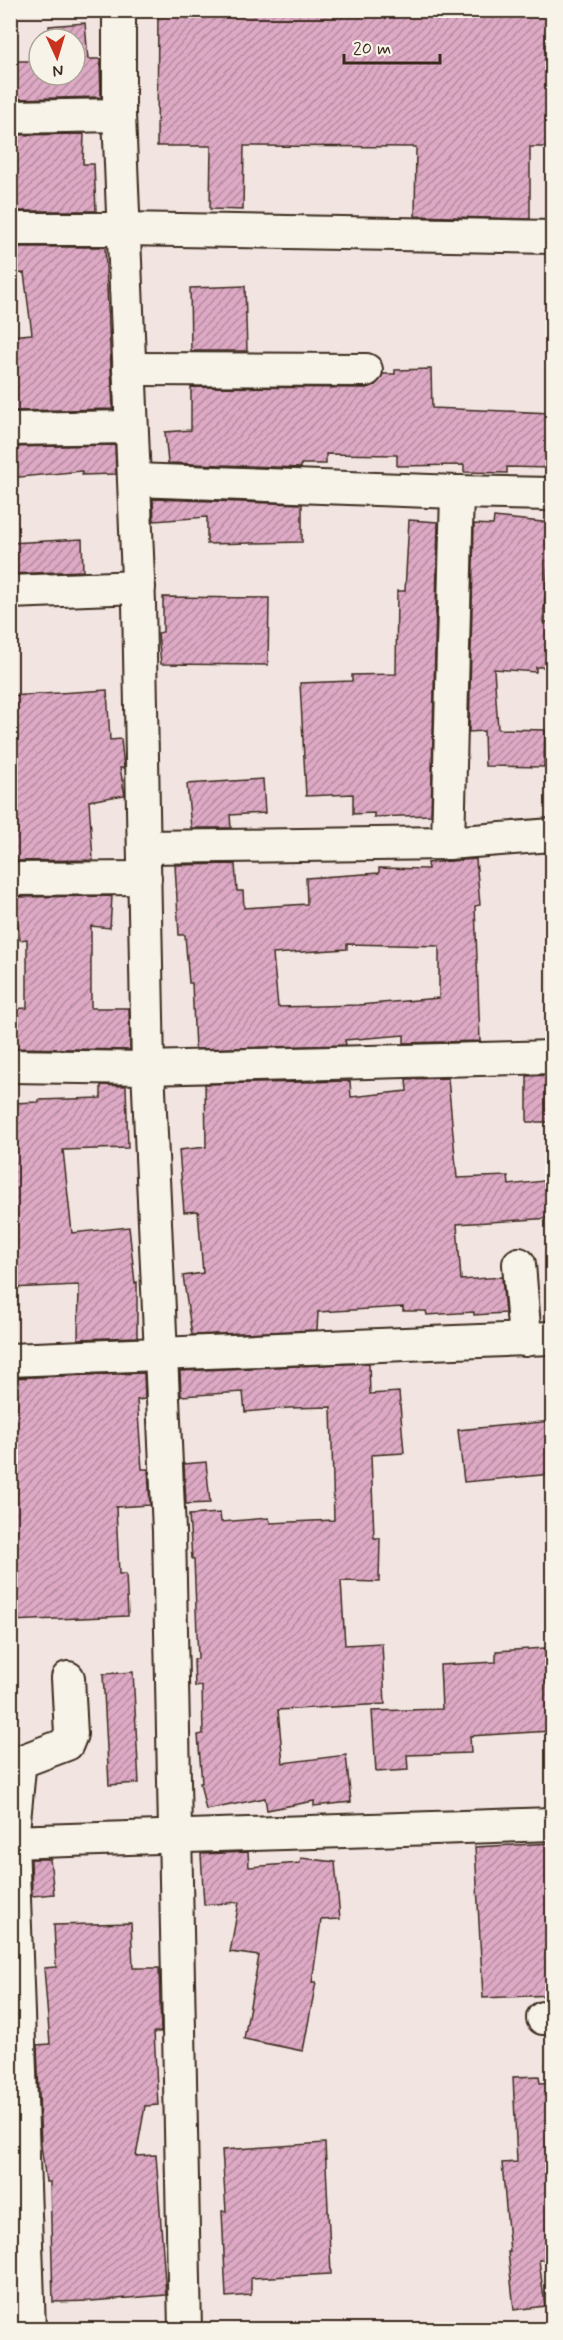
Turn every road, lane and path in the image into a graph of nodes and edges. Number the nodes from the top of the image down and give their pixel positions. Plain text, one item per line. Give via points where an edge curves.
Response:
1 (119, 10) edge
2 (119, 115) junction
3 (10, 117) edge
4 (10, 229) edge
5 (123, 229) junction
6 (552, 237) edge
7 (129, 369) junction
8 (366, 370) dead end
9 (131, 427) junction
10 (10, 429) edge
11 (135, 480) junction
12 (457, 492) junction
13 (552, 494) edge
14 (139, 587) junction
15 (10, 592) edge
16 (552, 835) edge
17 (448, 843) junction
18 (144, 847) junction
19 (145, 878) junction
20 (10, 879) edge
21 (552, 1057) edge
22 (10, 1066) edge
23 (148, 1068) junction
24 (519, 1264) dead end
25 (539, 1339) edge
26 (161, 1355) junction
27 (10, 1360) edge
28 (68, 1678) dead end
29 (552, 1824) edge
30 (174, 1837) junction
31 (11, 1841) edge
32 (29, 2330) edge
33 (185, 2330) edge

1 - 2 street
2 - 3 street
2 - 5 street
4 - 5 street
5 - 6 street
5 - 7 street
7 - 8 street
7 - 9 street
9 - 10 street
9 - 11 street
11 - 12 street
11 - 14 street
12 - 13 street
12 - 17 street
14 - 15 street
14 - 18 street
16 - 17 street
17 - 18 street
18 - 19 street
19 - 20 street
19 - 23 street
21 - 23 street
22 - 23 street
23 - 26 street
24 - 25 street
25 - 26 street
26 - 27 street
26 - 30 street via 169,1531
28 - 31 street via 67,1744 22,1761
29 - 30 street
30 - 31 street
30 - 33 street
31 - 32 street

